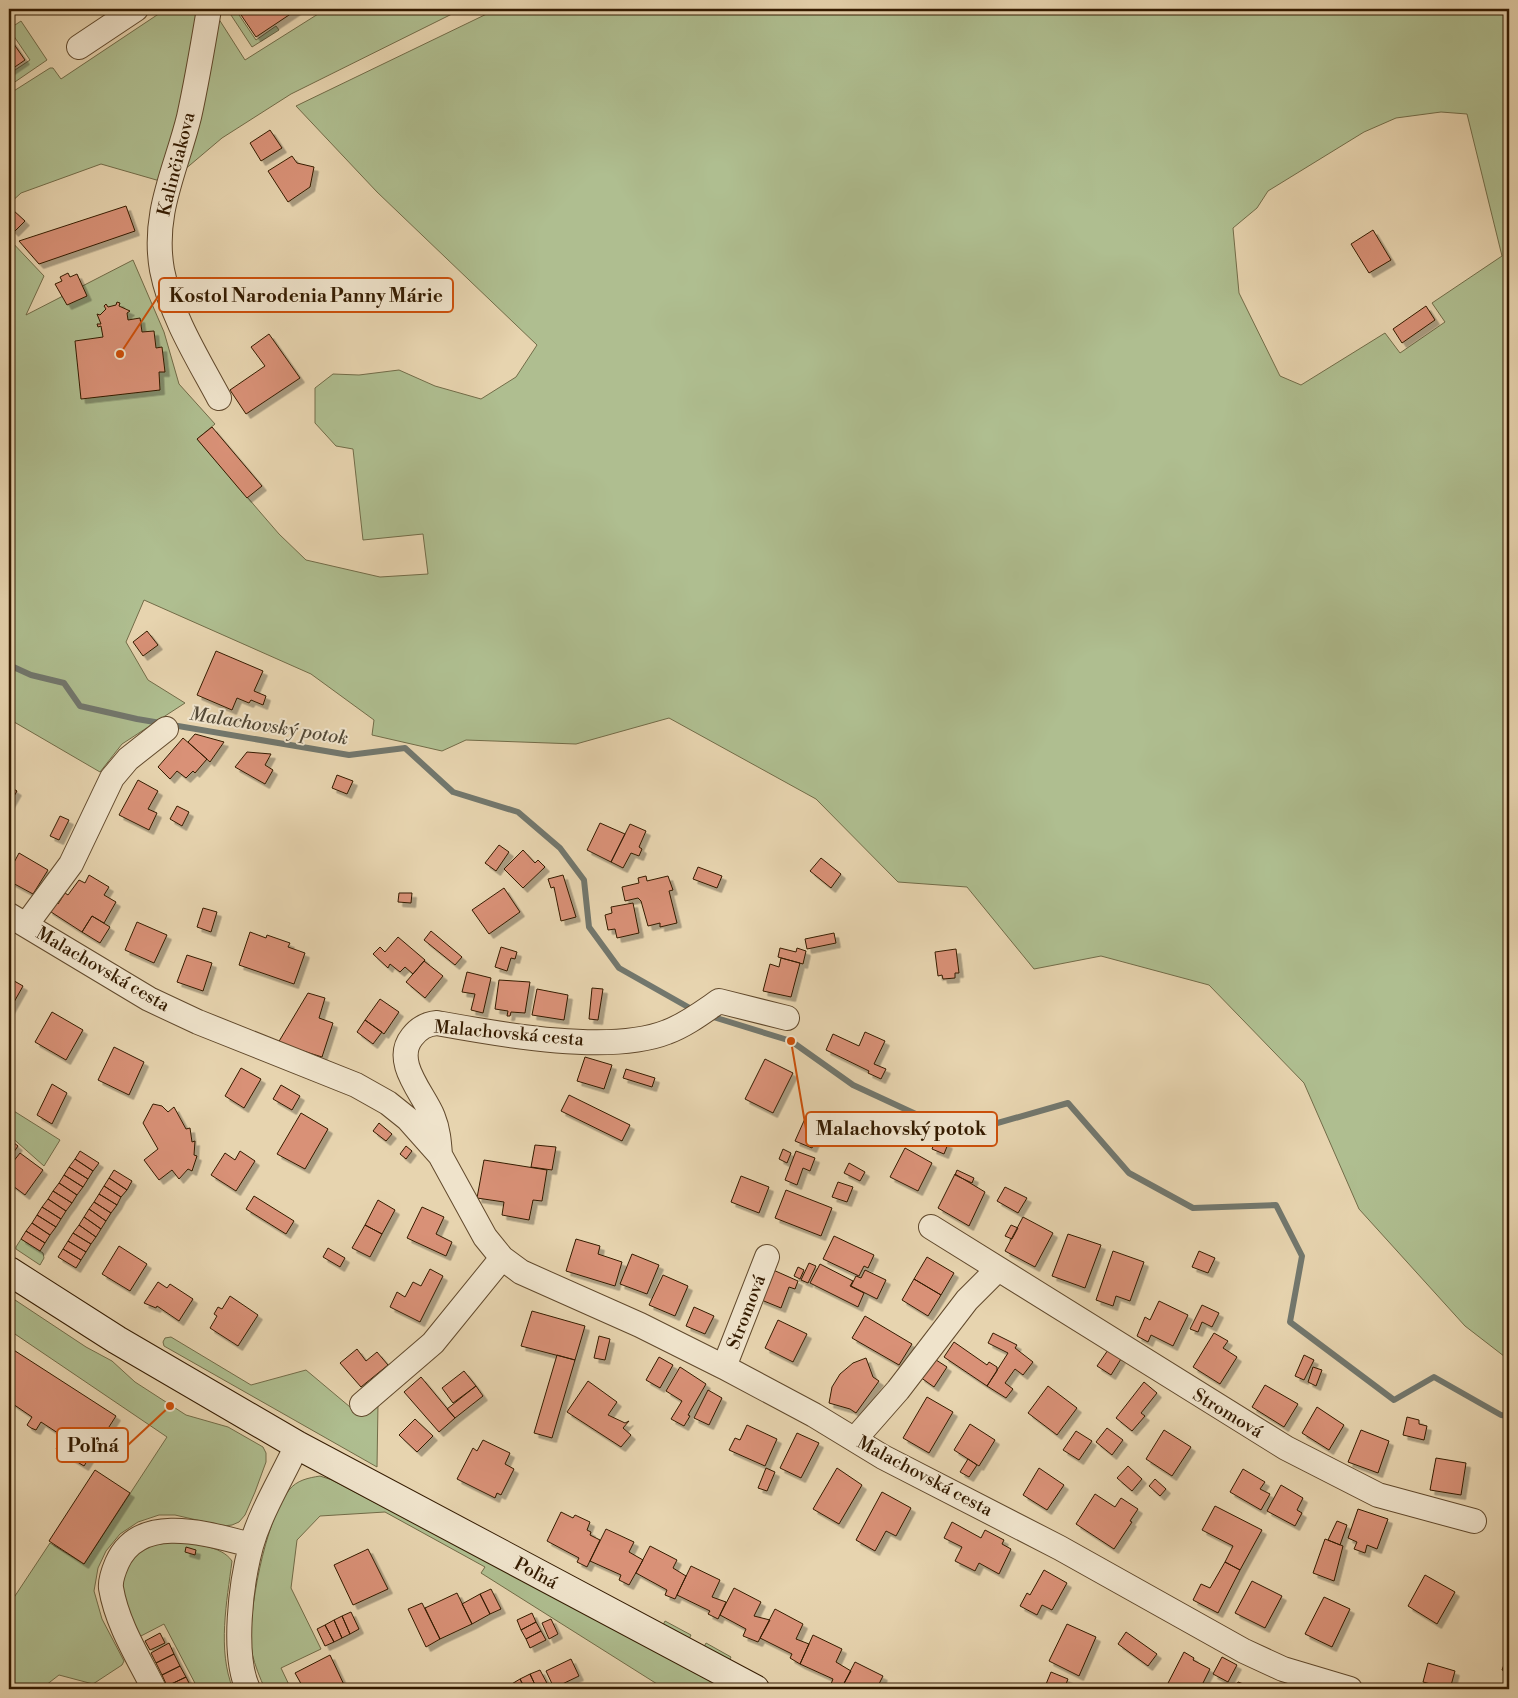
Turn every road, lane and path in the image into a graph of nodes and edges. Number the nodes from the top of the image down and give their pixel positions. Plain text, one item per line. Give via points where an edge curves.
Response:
1 (136, 9) edge
2 (209, 9) edge
3 (79, 47) dead end
4 (219, 398) dead end
5 (166, 729) dead end
6 (17, 920) edge
7 (787, 1018) dead end
8 (440, 1155) junction
9 (931, 1227) dead end
10 (767, 1257) dead end
11 (502, 1258) junction
12 (998, 1269) junction
13 (9, 1271) edge
14 (724, 1367) junction
15 (362, 1404) dead end
16 (855, 1439) junction
17 (297, 1445) junction
18 (1474, 1521) dead end
19 (252, 1546) junction
20 (154, 1689) edge
21 (248, 1689) edge
22 (755, 1689) edge
23 (1350, 1689) edge

1 - 3 street
2 - 4 street, Kalinčiakova via 188,120 165,193 160,229 162,269 174,312
5 - 6 street, Malachovská cesta via 128,759 112,778 71,864
6 - 8 street, Malachovská cesta via 149,998 198,1022 356,1085 388,1102
7 - 8 street, Malachovská cesta via 719,1001 665,1033 625,1042 511,1036 438,1022 427,1024 409,1041 404,1053 406,1065 434,1118
8 - 11 street, Malachovská cesta via 485,1237
9 - 12 street, Stromová
10 - 14 street, Stromová
11 - 14 street, Malachovská cesta via 528,1276 640,1325
11 - 15 street via 433,1343
12 - 16 street via 967,1300 898,1390
12 - 18 street, Stromová via 1224,1412 1361,1488
13 - 17 street, Poľná via 117,1340
14 - 16 street, Malachovská cesta
16 - 23 street, Malachovská cesta via 1244,1652 1283,1669
17 - 19 street
17 - 22 street, Poľná
19 - 20 street via 176,1530 138,1538 121,1554 110,1585 116,1610
19 - 21 street via 241,1605 240,1645

